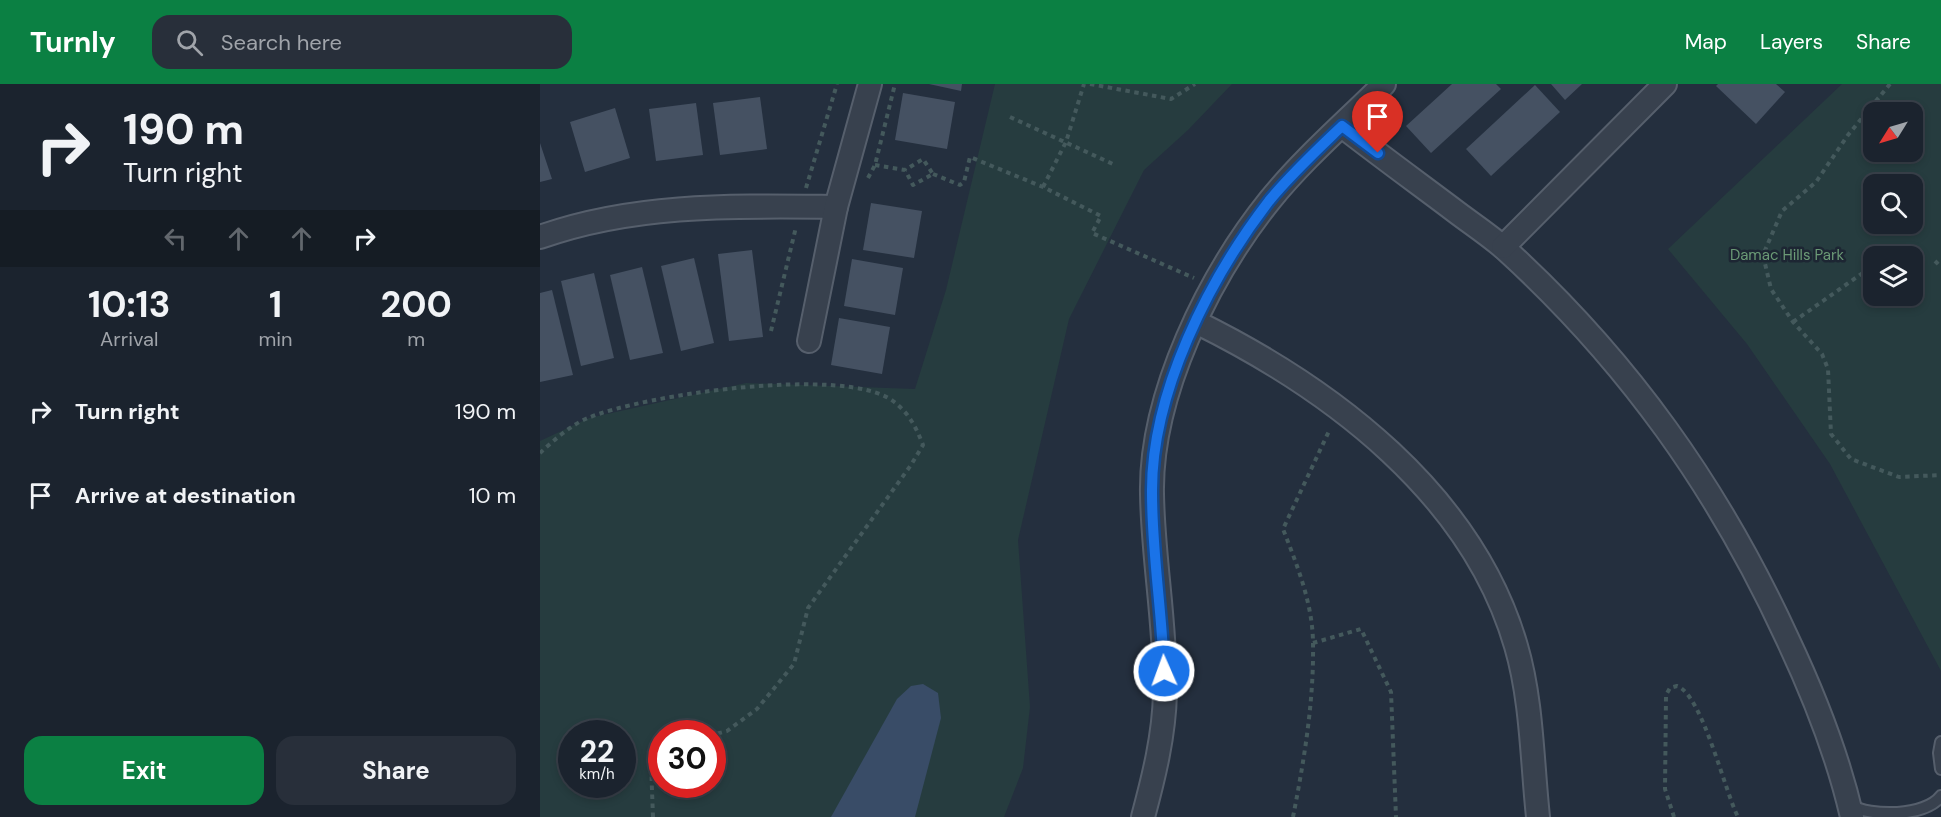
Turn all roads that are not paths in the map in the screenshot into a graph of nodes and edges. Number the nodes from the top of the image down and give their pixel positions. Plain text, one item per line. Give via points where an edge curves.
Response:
1 (870, 84) edge
2 (1384, 84) edge
3 (1665, 84) edge
4 (1342, 126) junction
5 (836, 207) junction
6 (540, 237) edge
7 (1503, 247) junction
8 (1196, 322) junction
9 (810, 341) dead end
10 (1941, 742) edge
11 (1941, 769) edge
12 (1941, 796) edge
13 (1850, 811) edge
14 (1143, 817) edge
15 (1538, 817) edge

1 - 5 street
2 - 4 street
3 - 7 street
4 - 7 street
4 - 8 street via 1270,201 1213,287
5 - 6 street via 713,207 628,215
5 - 9 street
7 - 13 street via 1567,308 1626,374 1727,519 1805,676
8 - 14 street via 1174,375 1158,432 1152,491 1165,693 1158,761
8 - 15 street via 1251,349 1340,409 1441,507 1472,549 1498,596 1516,647
10 - 11 lane
12 - 13 lane via 1928,807 1889,815

